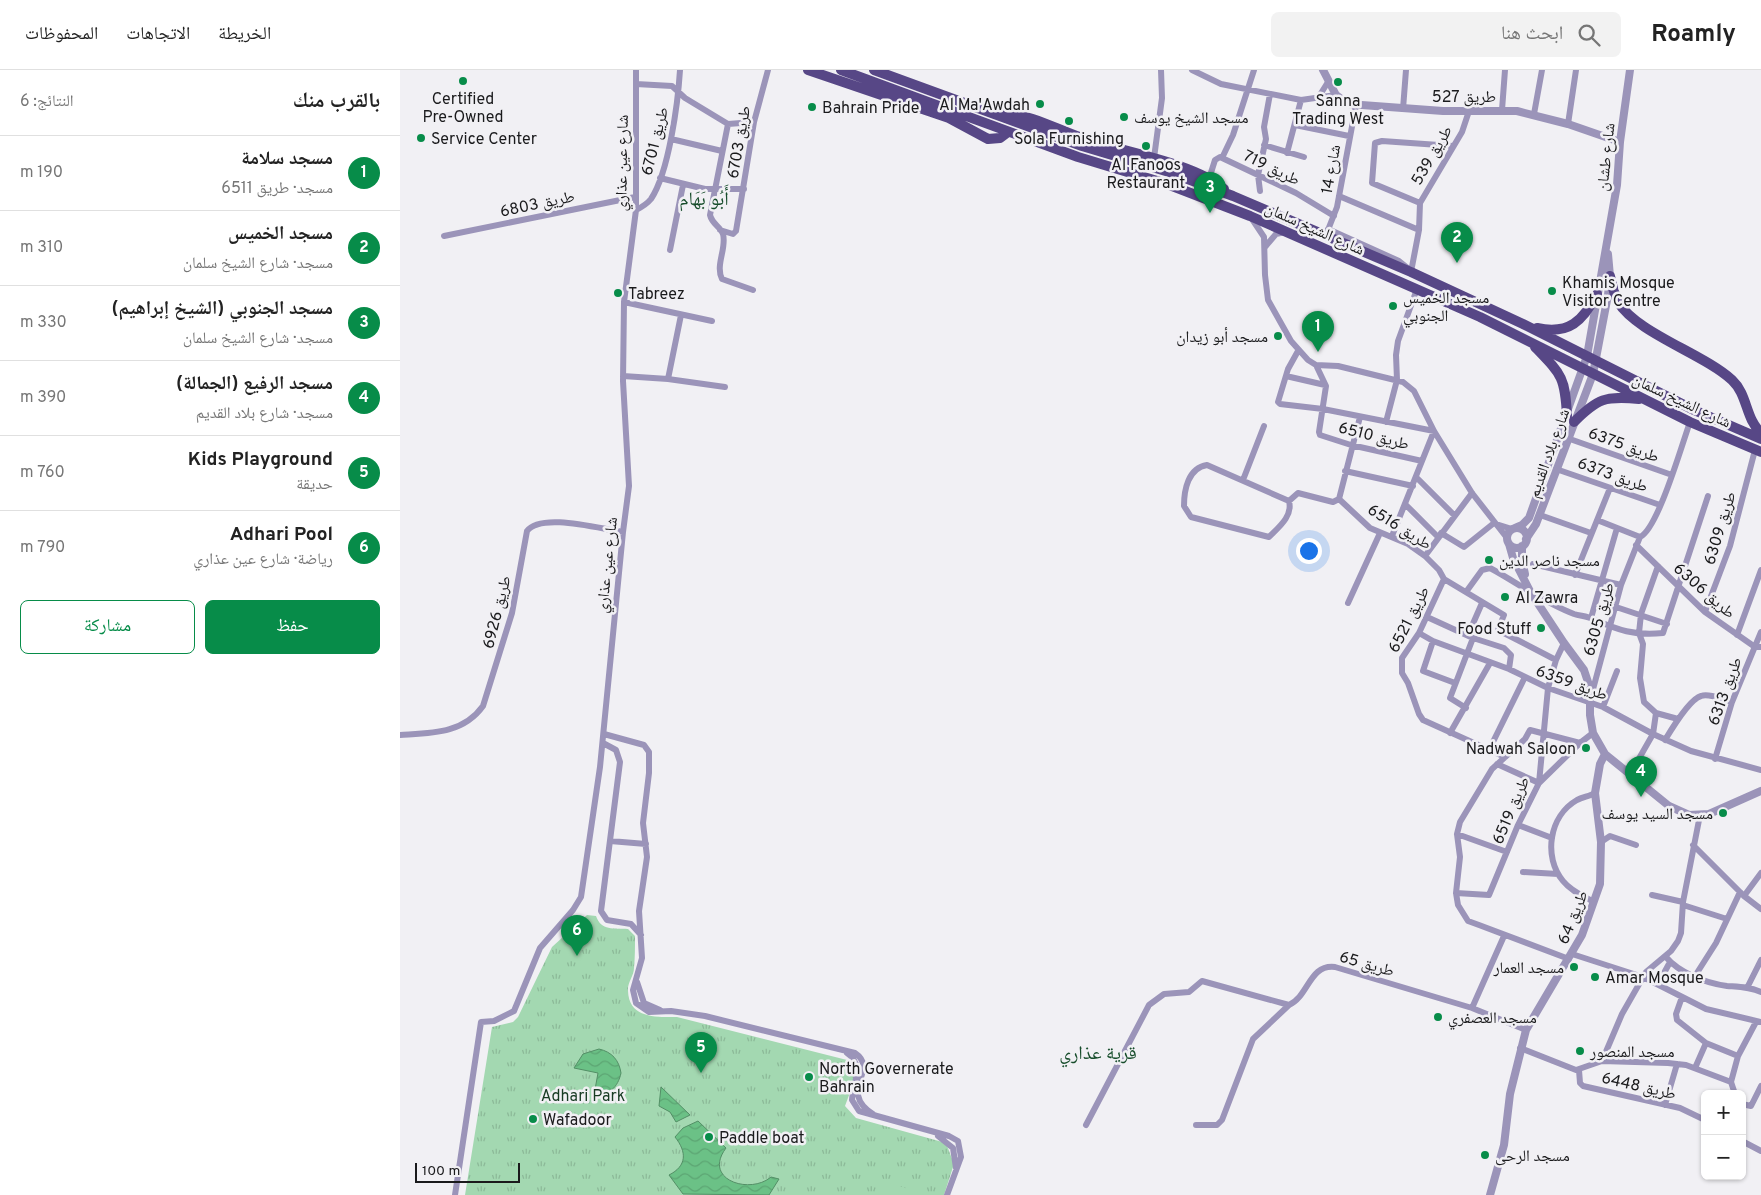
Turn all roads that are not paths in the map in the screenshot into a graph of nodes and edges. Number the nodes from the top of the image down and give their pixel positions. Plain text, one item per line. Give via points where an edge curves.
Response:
1 (636, 70) edge
2 (680, 70) edge
3 (768, 70) edge
4 (808, 70) edge
5 (841, 70) edge
6 (874, 70) edge
7 (1161, 70) edge
8 (1192, 70) edge
9 (1254, 70) edge
10 (1323, 70) edge
11 (1406, 70) edge
12 (1505, 70) edge
13 (1542, 70) edge
14 (1576, 70) edge
15 (1630, 70) edge
16 (1328, 82) junction
17 (636, 84) junction
18 (1247, 90) junction
19 (678, 92) junction
20 (1270, 94) junction
21 (1336, 94) junction
22 (1318, 98) junction
23 (1301, 100) junction
24 (1356, 105) junction
25 (1403, 109) junction
26 (1502, 110) junction
27 (1469, 112) junction
28 (1534, 114) junction
29 (997, 115) junction
30 (754, 122) junction
31 (728, 124) junction
32 (1295, 124) junction
33 (1568, 124) junction
34 (1008, 132) junction
35 (1349, 136) junction
36 (671, 139) junction
37 (1620, 142) junction
38 (1264, 145) junction
39 (1453, 146) junction
40 (722, 151) junction
41 (1287, 153) junction
42 (1304, 157) dead end
43 (1154, 158) junction
44 (1222, 158) junction
45 (1258, 175) junction
46 (660, 178) junction
47 (1209, 179) junction
48 (683, 185) junction
49 (744, 189) junction
50 (715, 190) junction
51 (1260, 191) dead end
52 (1233, 196) junction
53 (1339, 196) junction
54 (636, 197) junction
55 (1420, 203) junction
56 (636, 210) junction
57 (1250, 216) junction
58 (1334, 216) junction
59 (720, 230) junction
60 (1418, 230) junction
61 (1286, 232) junction
62 (1327, 232) junction
63 (444, 236) dead end
64 (1265, 247) junction
65 (1608, 247) junction
66 (670, 250) dead end
67 (1411, 272) junction
68 (1610, 276) junction
69 (753, 290) dead end
70 (1417, 290) junction
71 (1596, 294) junction
72 (624, 302) junction
73 (681, 315) junction
74 (712, 322) dead end
75 (1523, 324) junction
76 (1530, 341) junction
77 (1298, 351) junction
78 (1592, 358) junction
79 (1316, 365) junction
80 (1583, 368) junction
81 (1593, 374) junction
82 (623, 376) junction
83 (1286, 376) junction
84 (668, 379) junction
85 (1400, 381) junction
86 (1325, 385) junction
87 (725, 387) dead end
88 (1645, 400) junction
89 (1323, 409) junction
90 (1360, 417) junction
91 (1570, 419) junction
92 (1386, 422) junction
93 (1690, 422) junction
94 (1264, 426) dead end
95 (1434, 431) junction
96 (1761, 433) edge
97 (1568, 438) junction
98 (1761, 439) edge
99 (1352, 445) junction
100 (1758, 451) edge
101 (1422, 461) junction
102 (1556, 469) junction
103 (1345, 471) junction
104 (1672, 475) junction
105 (1417, 478) junction
106 (1243, 480) junction
107 (1413, 486) junction
108 (1610, 488) junction
109 (1472, 492) junction
110 (1708, 496) dead end
111 (1339, 499) junction
112 (1289, 501) junction
113 (1406, 505) junction
114 (1660, 506) junction
115 (1454, 515) junction
116 (1540, 515) junction
117 (1597, 520) junction
118 (1494, 523) junction
119 (1514, 528) junction
120 (1617, 528) junction
121 (623, 532) junction
122 (1380, 533) junction
123 (1591, 533) junction
124 (1440, 535) junction
125 (1392, 536) junction
126 (1640, 537) junction
127 (1508, 541) junction
128 (1524, 543) junction
129 (1636, 546) junction
130 (1425, 556) junction
131 (1533, 564) dead end
132 (1658, 566) junction
133 (1761, 570) edge
134 (1575, 575) junction
135 (1444, 579) junction
136 (1602, 580) junction
137 (1621, 585) junction
138 (1678, 586) junction
139 (1466, 592) junction
140 (1531, 592) junction
141 (1348, 603) dead end
142 (1482, 603) junction
143 (1616, 607) junction
144 (1705, 612) junction
145 (1641, 614) junction
146 (1427, 616) junction
147 (1591, 618) junction
148 (1667, 624) junction
149 (1609, 628) junction
150 (1761, 632) edge
151 (1419, 633) junction
152 (1639, 633) junction
153 (1737, 635) junction
154 (1470, 636) junction
155 (1510, 638) junction
156 (1433, 642) junction
157 (1564, 644) junction
158 (1758, 647) edge
159 (1504, 648) junction
160 (1468, 654) junction
161 (1556, 660) junction
162 (1490, 663) junction
163 (1509, 669) junction
164 (1617, 671) dead end
165 (1524, 678) junction
166 (1456, 684) junction
167 (1548, 688) junction
168 (1590, 702) junction
169 (1732, 702) junction
170 (1603, 706) junction
171 (1466, 708) junction
172 (1656, 713) junction
173 (1678, 719) junction
174 (1544, 732) junction
175 (1450, 733) junction
176 (1593, 733) junction
177 (604, 734) junction
178 (1653, 734) junction
179 (400, 735) edge
180 (1665, 740) junction
181 (603, 743) junction
182 (1580, 743) junction
183 (1489, 750) junction
184 (1605, 754) junction
185 (1506, 757) junction
186 (1715, 760) junction
187 (1497, 764) junction
188 (1761, 770) edge
189 (1629, 776) junction
190 (1539, 783) junction
191 (1761, 791) edge
192 (1596, 794) junction
193 (1700, 815) junction
194 (1518, 825) junction
195 (1457, 834) junction
196 (1552, 838) junction
197 (610, 841) junction
198 (1601, 842) junction
199 (646, 844) junction
200 (1636, 845) dead end
201 (1693, 845) junction
202 (1507, 852) junction
203 (1523, 872) dead end
204 (1761, 873) edge
205 (1558, 874) junction
206 (1456, 893) junction
207 (1742, 894) junction
208 (1652, 895) dead end
209 (1594, 902) junction
210 (1683, 903) junction
211 (1761, 909) edge
212 (639, 911) junction
213 (1727, 919) junction
214 (628, 924) junction
215 (1504, 936) junction
216 (642, 938) junction
217 (1570, 956) junction
218 (1665, 956) junction
219 (1761, 960) edge
220 (1670, 962) junction
221 (1695, 976) junction
222 (1643, 977) junction
223 (1658, 984) junction
224 (1748, 986) junction
225 (1761, 992) edge
226 (1682, 997) junction
227 (1289, 1005) junction
228 (1472, 1008) junction
229 (1758, 1022) edge
230 (1526, 1030) junction
231 (1706, 1042) junction
232 (1520, 1048) junction
233 (1738, 1056) junction
234 (1602, 1061) junction
235 (1677, 1064) junction
236 (1695, 1068) junction
237 (1579, 1070) junction
238 (1731, 1082) junction
239 (1761, 1086) edge
240 (1734, 1090) edge
241 (1665, 1105) junction
242 (1746, 1105) edge
243 (1701, 1118) edge
244 (1086, 1125) dead end
245 (1196, 1125) dead end
246 (1746, 1143) edge
247 (1761, 1152) edge
248 (455, 1195) edge
249 (948, 1195) edge
250 (1490, 1195) edge

1 - 17 street, شارع عين عذاري
2 - 19 street, طريق 6701
3 - 30 street, طريق 6703
4 - 34 main road via 949,118 988,139 1000,138
5 - 34 main road, شارع الشيخ سلمان
6 - 29 main road, شارع الشيخ سلمان
7 - 43 street via 1162,98
8 - 18 street via 1221,84
9 - 18 street
10 - 16 street, طريق 527
11 - 25 street
12 - 26 street
13 - 28 street
14 - 33 street
15 - 37 street, شارع طشان
16 - 21 street, طريق 527
16 - 22 street
17 - 19 street via 672,86
17 - 54 street, شارع عين عذاري
18 - 20 street
18 - 44 street
19 - 31 street
19 - 36 street, طريق 6701
20 - 23 street
20 - 38 street
21 - 22 street
21 - 24 street, طريق 527 via 1343,101
22 - 23 street
23 - 32 street
24 - 25 street, طريق 527
24 - 35 street, شارع 14
25 - 27 street, طريق 527
26 - 27 street, طريق 527
26 - 28 street, طريق 527
27 - 39 street, طريق 539
28 - 33 street, طريق 527
29 - 43 main road via 1019,116
29 - 52 main road, شارع الشيخ سلمان
30 - 31 street via 735,126
30 - 49 street, طريق 6703
31 - 40 street
32 - 35 street
32 - 41 street
33 - 37 street, طريق 527
34 - 57 main road, شارع الشيخ سلمان via 1167,184
35 - 53 street, شارع 14
36 - 40 street
36 - 46 street, طريق 6701
37 - 65 street, شارع طشان
38 - 41 street
38 - 45 street
39 - 55 street, طريق 539
39 - 55 street via 1376,143 1372,183
40 - 50 street
41 - 42 street
43 - 47 main road
44 - 45 street, طريق 719
44 - 47 street, طريق 719 via 1216,158
45 - 51 street
45 - 58 street, طريق 719
46 - 48 street
46 - 56 street, طريق 6701 via 650,200
47 - 52 main road
48 - 50 street
48 - 66 street
49 - 50 street
49 - 59 street, طريق 6703 via 735,233
50 - 59 street via 710,215
52 - 62 main road, شارع الشيخ سلمان
53 - 58 street, شارع 14
53 - 60 street
54 - 56 street, شارع عين عذاري
54 - 63 street, طريق 6803
55 - 60 street, طريق 539
56 - 72 street, شارع عين عذاري
57 - 61 main road, شارع الشيخ سلمان
57 - 64 street via 1262,230
58 - 62 street, شارع 14
59 - 69 street via 724,237 722,279
60 - 67 street, طريق 539
61 - 64 street via 1276,234
61 - 70 main road, شارع الشيخ سلمان
62 - 67 main road, شارع الشيخ سلمان
64 - 77 street via 1268,300
65 - 68 street, شارع طشان
65 - 71 street, شارع طشان
67 - 75 main road, شارع الشيخ سلمان
68 - 78 street, شارع طشان
68 - 96 main road via 1618,302 1626,311 1733,381 1744,399 1750,420
70 - 76 main road, شارع الشيخ سلمان
70 - 85 street via 1398,341 1396,354
71 - 75 main road via 1588,312 1568,327 1555,331
71 - 78 street, شارع طشان
72 - 73 street
72 - 82 street, شارع عين عذاري
73 - 74 street
73 - 84 street
75 - 78 main road, شارع الشيخ سلمان
76 - 80 main road, شارع الشيخ سلمان
76 - 91 main road via 1556,370 1565,386
77 - 79 street
77 - 83 street, طريق 6510
78 - 80 street, شارع طشان
78 - 81 street, شارع طشان
78 - 98 main road, شارع الشيخ سلمان via 1694,410
79 - 85 street via 1338,366
79 - 86 street
80 - 81 main road, شارع الشيخ سلمان
80 - 91 street, شارع بلاد القديم
81 - 88 main road, شارع الشيخ سلمان
81 - 91 street, شارع بلاد القديم
82 - 84 street
82 - 121 street, شارع عين عذاري via 630,470
83 - 86 street
83 - 89 street, طريق 6510 via 1278,403
84 - 87 street
85 - 92 street
85 - 95 street via 1414,391
86 - 89 street
88 - 91 main road via 1601,399
88 - 93 main road, شارع الشيخ سلمان
89 - 90 street
89 - 99 street, طريق 6510 via 1320,435
90 - 92 street
90 - 99 street
91 - 97 street, شارع بلاد القديم
91 - 119 street, شارع بلاد القديم via 1529,518
92 - 95 street
93 - 100 main road, شارع الشيخ سلمان
93 - 104 street
94 - 106 street
95 - 101 street, طريق 6510
95 - 109 street
97 - 102 street, شارع بلاد القديم
97 - 104 street, طريق 6375
99 - 101 street, طريق 6510
99 - 103 street
100 - 144 street, طريق 6309 via 1730,546
101 - 105 street, طريق 6510
102 - 108 street, طريق 6373
102 - 116 street, شارع بلاد القديم
103 - 107 street
103 - 111 street
104 - 114 street
105 - 107 street, طريق 6510
105 - 115 street
106 - 112 street
106 - 112 street via 1207,465 1198,466 1188,484 1184,501 1186,511 1191,517 1270,537 1286,520 1291,507
107 - 113 street, طريق 6510
108 - 114 street, طريق 6373
108 - 117 street
109 - 115 street
109 - 118 street
110 - 138 street
111 - 112 street via 1333,502 1298,493
111 - 122 street, طريق 6516 via 1370,528
113 - 124 street, طريق 6516
113 - 125 street, طريق 6510
114 - 126 street via 1646,533
115 - 124 street
116 - 123 street
116 - 128 street, شارع بلاد القديم
117 - 120 street
117 - 123 street
118 - 119 street
118 - 124 street, طريق 6516 via 1466,546
118 - 127 street
119 - 127 street, شارع بلاد القديم
119 - 128 street via 1524,531
120 - 126 street
120 - 136 street
121 - 177 street, شارع عين عذاري
121 - 179 street, طريق 6926 via 549,521 531,526 527,531 512,613 483,706 476,717 462,726 440,733
122 - 125 street, طريق 6516
122 - 141 street
123 - 134 street
124 - 130 street
125 - 130 street, طريق 6516
126 - 129 street, طريق 6305
127 - 128 street via 1515,548
127 - 140 street
128 - 140 street via 1523,567
129 - 132 street, طريق 6306
129 - 137 street, طريق 6305
130 - 135 street, طريق 6516
131 - 134 street
132 - 138 street, طريق 6306
132 - 145 street
133 - 153 street
134 - 136 street
135 - 139 street, طريق 6516
135 - 146 street, طريق 6521
136 - 137 street
136 - 147 street
137 - 143 street, طريق 6305
138 - 144 street, طريق 6306
138 - 148 street
139 - 140 street via 1482,570 1490,568
139 - 142 street, طريق 6516
140 - 147 street via 1574,614
140 - 157 street
142 - 154 street
142 - 155 street, طريق 6516 via 1504,616 1497,629
143 - 145 street
143 - 149 street, طريق 6305
144 - 153 street, طريق 6306
145 - 148 street
145 - 152 street
146 - 151 street, طريق 6521
146 - 154 street
147 - 149 street
148 - 152 street via 1663,634
149 - 152 street
149 - 168 street, طريق 6305
150 - 158 street, طريق 6313
151 - 156 street, طريق 6359
151 - 175 street, طريق 6521 via 1402,658 1402,673 1418,714 1423,720
152 - 172 street via 1644,644 1640,678 1644,702
153 - 158 street, طريق 6306
154 - 159 street
154 - 160 street
155 - 159 street
155 - 161 street
156 - 160 street, طريق 6359
156 - 166 street via 1423,670
157 - 161 street, طريق 6519
157 - 168 street via 1584,670 1590,688
158 - 169 street, طريق 6313
159 - 163 street via 1511,655
160 - 162 street, طريق 6359
160 - 166 street
161 - 167 street, طريق 6519
162 - 163 street, طريق 6359
162 - 171 street
163 - 165 street, طريق 6359
164 - 170 street
165 - 167 street, طريق 6359
165 - 183 street
166 - 171 street via 1450,699
167 - 168 street, طريق 6359
167 - 174 street, طريق 6519
168 - 170 street, طريق 6359
168 - 176 street
169 - 173 street via 1702,695
169 - 186 street, طريق 6313
170 - 178 street, طريق 6359
171 - 175 street
172 - 173 street
172 - 178 street
173 - 180 street
174 - 182 street
174 - 185 street, طريق 6519 via 1530,730
174 - 190 street, طريق 6519
175 - 183 street
176 - 182 street
176 - 184 street
177 - 181 street, شارع عين عذاري
177 - 199 street via 644,745 649,752 643,823
178 - 180 street, طريق 6359
178 - 189 street
180 - 186 street, طريق 6359
181 - 197 street via 616,750 620,762
181 - 248 street, شارع عين عذاري via 581,896 540,948 514,1011 481,1024
182 - 190 street
183 - 185 street
184 - 189 street
184 - 192 street, طريق 64 via 1600,764
185 - 187 street
186 - 188 street, طريق 6359
187 - 190 street
187 - 195 street via 1460,822
189 - 193 street via 1674,809
190 - 194 street, طريق 6519
191 - 193 street
192 - 196 street via 1570,806 1558,820
192 - 198 street, طريق 64
193 - 201 street
194 - 196 street
194 - 202 street, طريق 6519
195 - 202 street
195 - 206 street
196 - 205 street via 1553,862
197 - 199 street
197 - 214 street via 601,911 607,920
198 - 200 street via 1610,836
198 - 209 street, طريق 64 via 1600,884
199 - 212 street
201 - 207 street
201 - 210 street
202 - 206 street, طريق 6519 via 1489,895
203 - 205 street
204 - 207 street
205 - 209 street via 1570,888
206 - 215 street via 1458,905 1468,921
207 - 211 street
207 - 213 street
208 - 210 street
209 - 217 street, طريق 64
210 - 213 street
210 - 218 street via 1681,933 1674,948
212 - 214 street
212 - 216 street
213 - 221 street
214 - 216 street via 636,928
215 - 217 street
215 - 228 street
216 - 249 street via 642,963 636,981 644,1003 662,1011 705,1016 854,1053 863,1067 857,1083 859,1103 873,1114 949,1136 960,1144 962,1157
217 - 222 street
217 - 230 street, طريق 64
218 - 220 street
218 - 222 street via 1654,963
219 - 224 street
220 - 221 street
220 - 223 street
221 - 224 street via 1727,986
222 - 223 street
222 - 234 street
223 - 226 street
224 - 225 street
226 - 229 street via 1706,1009
226 - 231 street via 1677,1020
227 - 228 street, طريق 65 via 1297,1001 1321,968 1328,966
227 - 244 street via 1202,981 1189,992 1164,994 1149,1005
227 - 245 street via 1253,1039 1222,1120 1217,1125
228 - 230 street, طريق 65
229 - 233 street
230 - 232 street, طريق 64
231 - 233 street
231 - 236 street
232 - 237 street
232 - 250 street, طريق 64 via 1504,1145
233 - 238 street
234 - 235 street
234 - 237 street
235 - 236 street
235 - 241 street
236 - 238 street
237 - 241 street, طريق 6448 via 1583,1086
238 - 240 street
239 - 242 street via 1751,1106
241 - 243 street, طريق 6448
246 - 247 street

